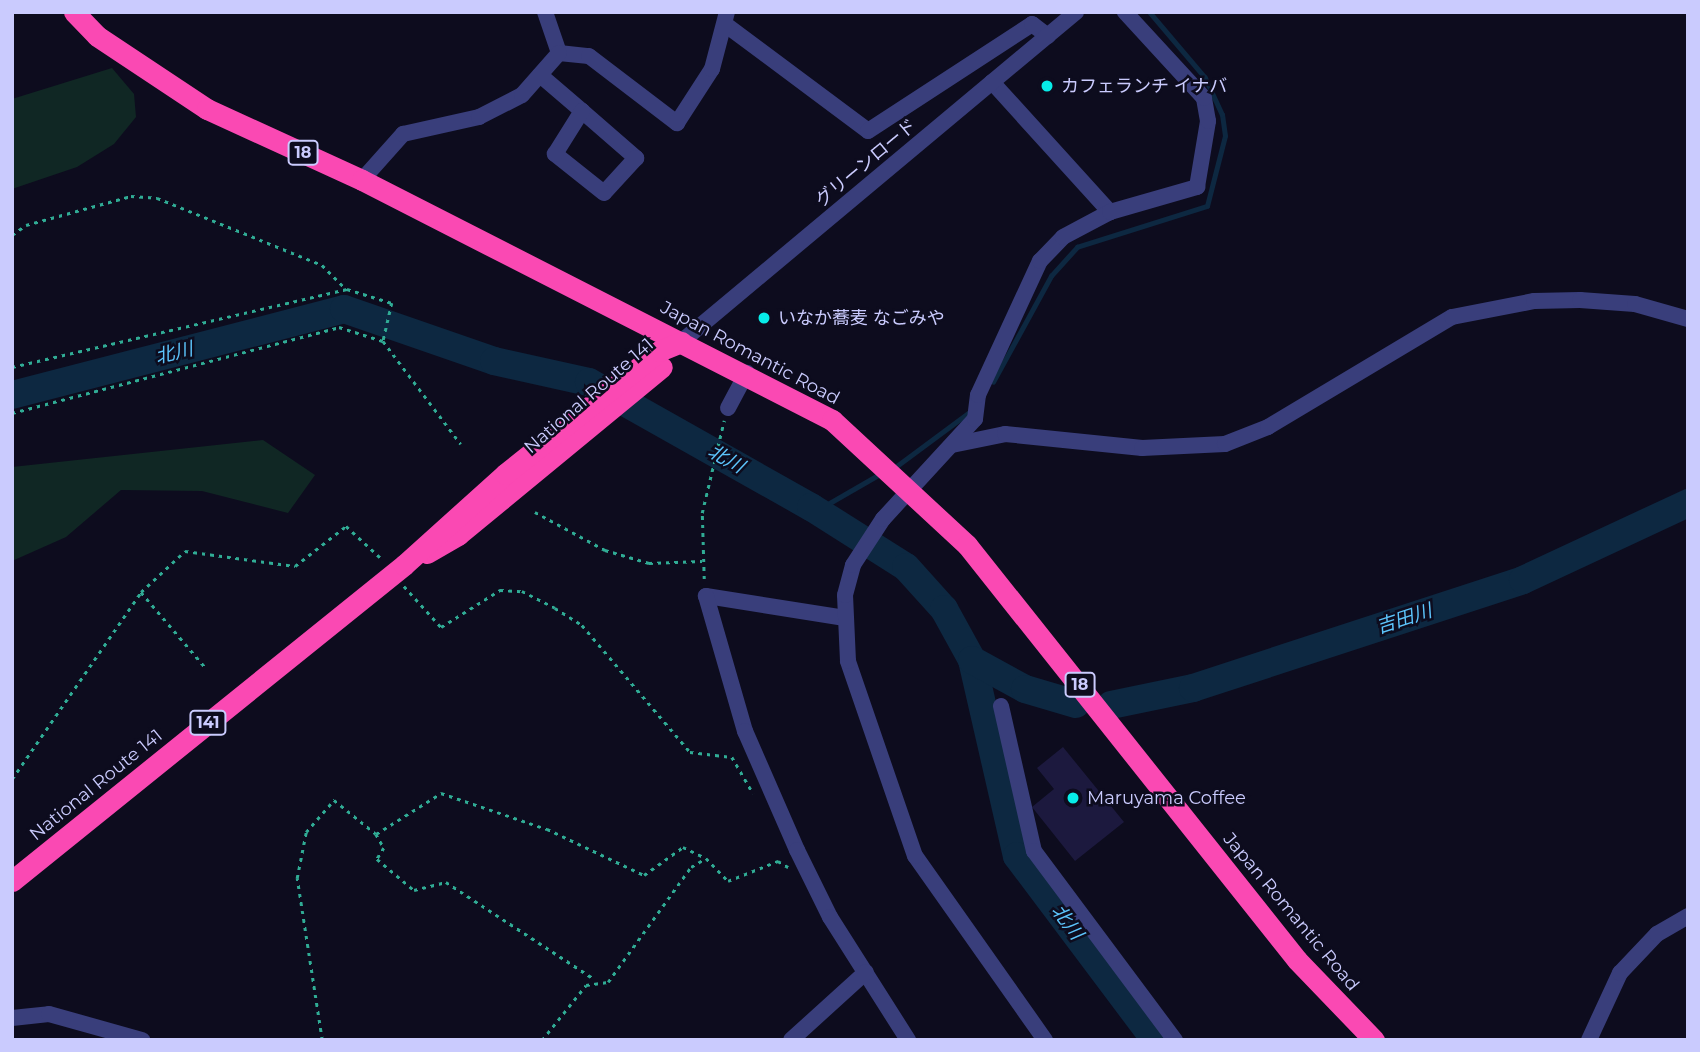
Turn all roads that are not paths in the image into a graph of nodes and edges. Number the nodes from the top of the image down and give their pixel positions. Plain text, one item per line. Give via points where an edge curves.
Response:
1 (74, 12) edge
2 (545, 12) edge
3 (1076, 12) edge
4 (1125, 12) edge
5 (726, 19) edge
6 (1048, 36) junction
7 (559, 53) junction
8 (540, 75) junction
9 (992, 82) junction
10 (582, 111) junction
11 (362, 180) junction
12 (1110, 212) junction
13 (1688, 319) edge
14 (681, 342) junction
15 (747, 373) junction
16 (728, 408) road end
17 (952, 445) junction
18 (911, 488) junction
19 (845, 618) junction
20 (1001, 706) dead end
21 (12, 881) edge
22 (1688, 916) edge
23 (866, 972) junction
24 (12, 1018) edge
25 (142, 1040) edge
26 (791, 1040) edge
27 (908, 1040) edge
28 (1045, 1040) edge
29 (1175, 1040) edge
30 (1374, 1040) edge
31 (1589, 1040) edge

1 - 11 highway, Japan Romantic Road / 18 via 97,36 207,109
2 - 7 street
3 - 6 street, グリーンロード
4 - 12 street via 1204,98 1208,121 1197,187 1191,193
5 - 6 street via 868,131 1032,24
5 - 7 street via 712,69 677,123 589,56
6 - 9 street, グリーンロード
7 - 8 street
8 - 10 street
8 - 11 street via 523,96 479,117 403,134
9 - 12 street
9 - 14 street, グリーンロード
10 - 10 street via 636,158 604,193 555,154
11 - 14 highway, Japan Romantic Road / 18
12 - 17 street via 1063,237 1040,261 978,395 975,419
13 - 17 street via 1635,304 1580,300 1534,301 1452,317 1268,426 1225,444 1142,448 1005,435
14 - 15 highway, Japan Romantic Road / 18
14 - 21 highway, National Route 141 / 141 via 604,406 450,519 404,565
15 - 16 street
15 - 18 highway, Japan Romantic Road / 18 via 832,420
17 - 18 street
18 - 19 street via 883,519 853,565
18 - 30 highway, Japan Romantic Road / 18 via 1004,590 1297,960
19 - 23 street via 706,596 745,731 830,917
19 - 28 street via 848,661 915,856
20 - 29 street via 1034,851
22 - 31 street via 1657,934 1620,973
23 - 26 street
23 - 27 street
24 - 25 street via 49,1014

